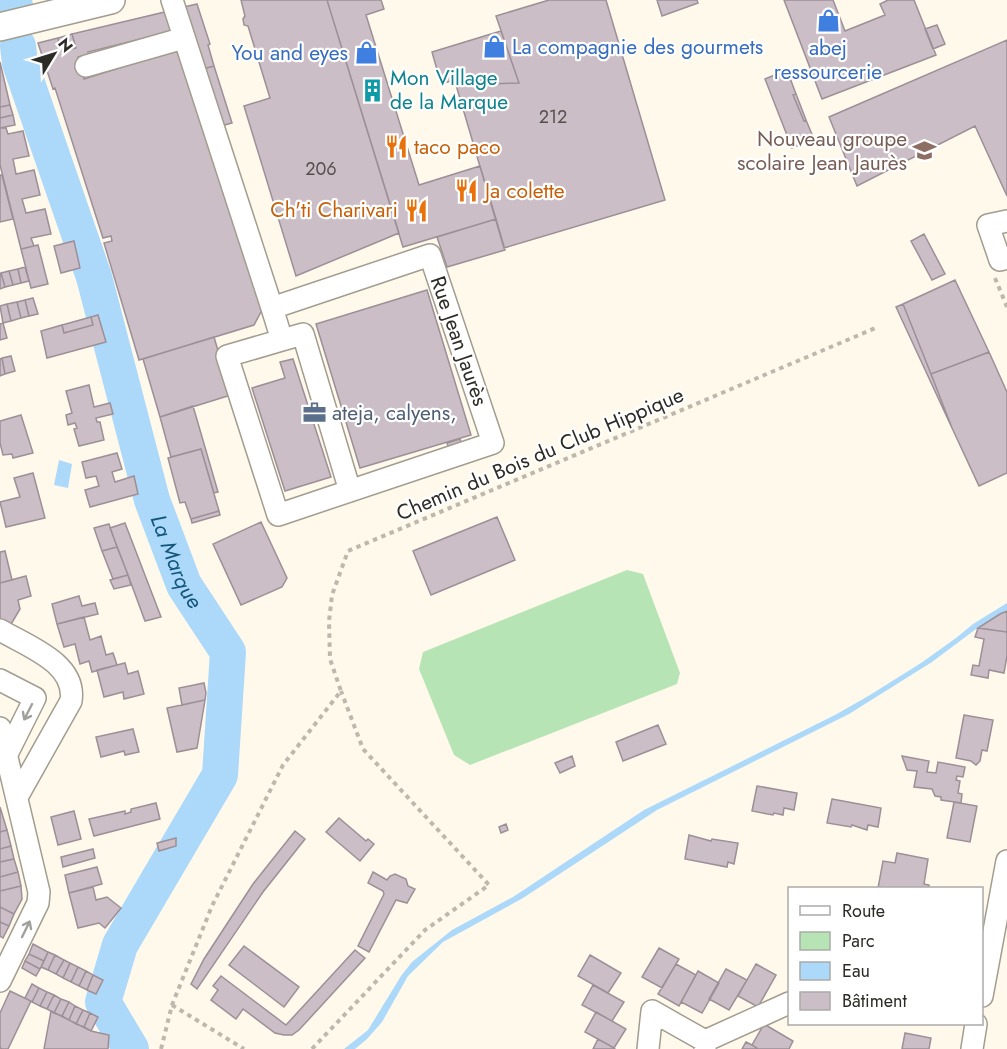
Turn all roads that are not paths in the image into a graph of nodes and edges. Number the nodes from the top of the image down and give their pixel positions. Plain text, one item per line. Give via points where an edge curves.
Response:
1 (111, 0) edge
2 (172, 0) edge
3 (0, 27) edge
4 (184, 38) junction
5 (86, 66) dead end
6 (1007, 221) edge
7 (1004, 259) edge
8 (272, 308) junction
9 (282, 340) junction
10 (350, 491) junction
11 (0, 630) edge
12 (0, 680) edge
13 (0, 728) edge
14 (3, 752) edge
15 (17, 797) junction
16 (1007, 861) edge
17 (0, 981) edge
18 (983, 986) edge
19 (788, 1004) edge
20 (976, 1025) edge
21 (705, 1045) edge
22 (648, 1049) edge
23 (972, 1049) edge

1 - 3 main road
2 - 4 street
4 - 5 street
4 - 8 street
6 - 7 street via 988,225
8 - 9 street
8 - 10 street, Rue Jean Jaurès via 430,255 493,443
9 - 10 street, Rue Jean Jaurès via 303,334
9 - 10 street, Rue Jean Jaurès via 227,356 278,515
11 - 15 street via 53,662 71,684 71,701
12 -> 14 street via 35,698
13 - 14 street
14 - 15 street
17 -> 15 street via 38,903 39,892
16 - 18 street
19 - 21 street
20 - 23 street
21 - 22 street via 652,1011

